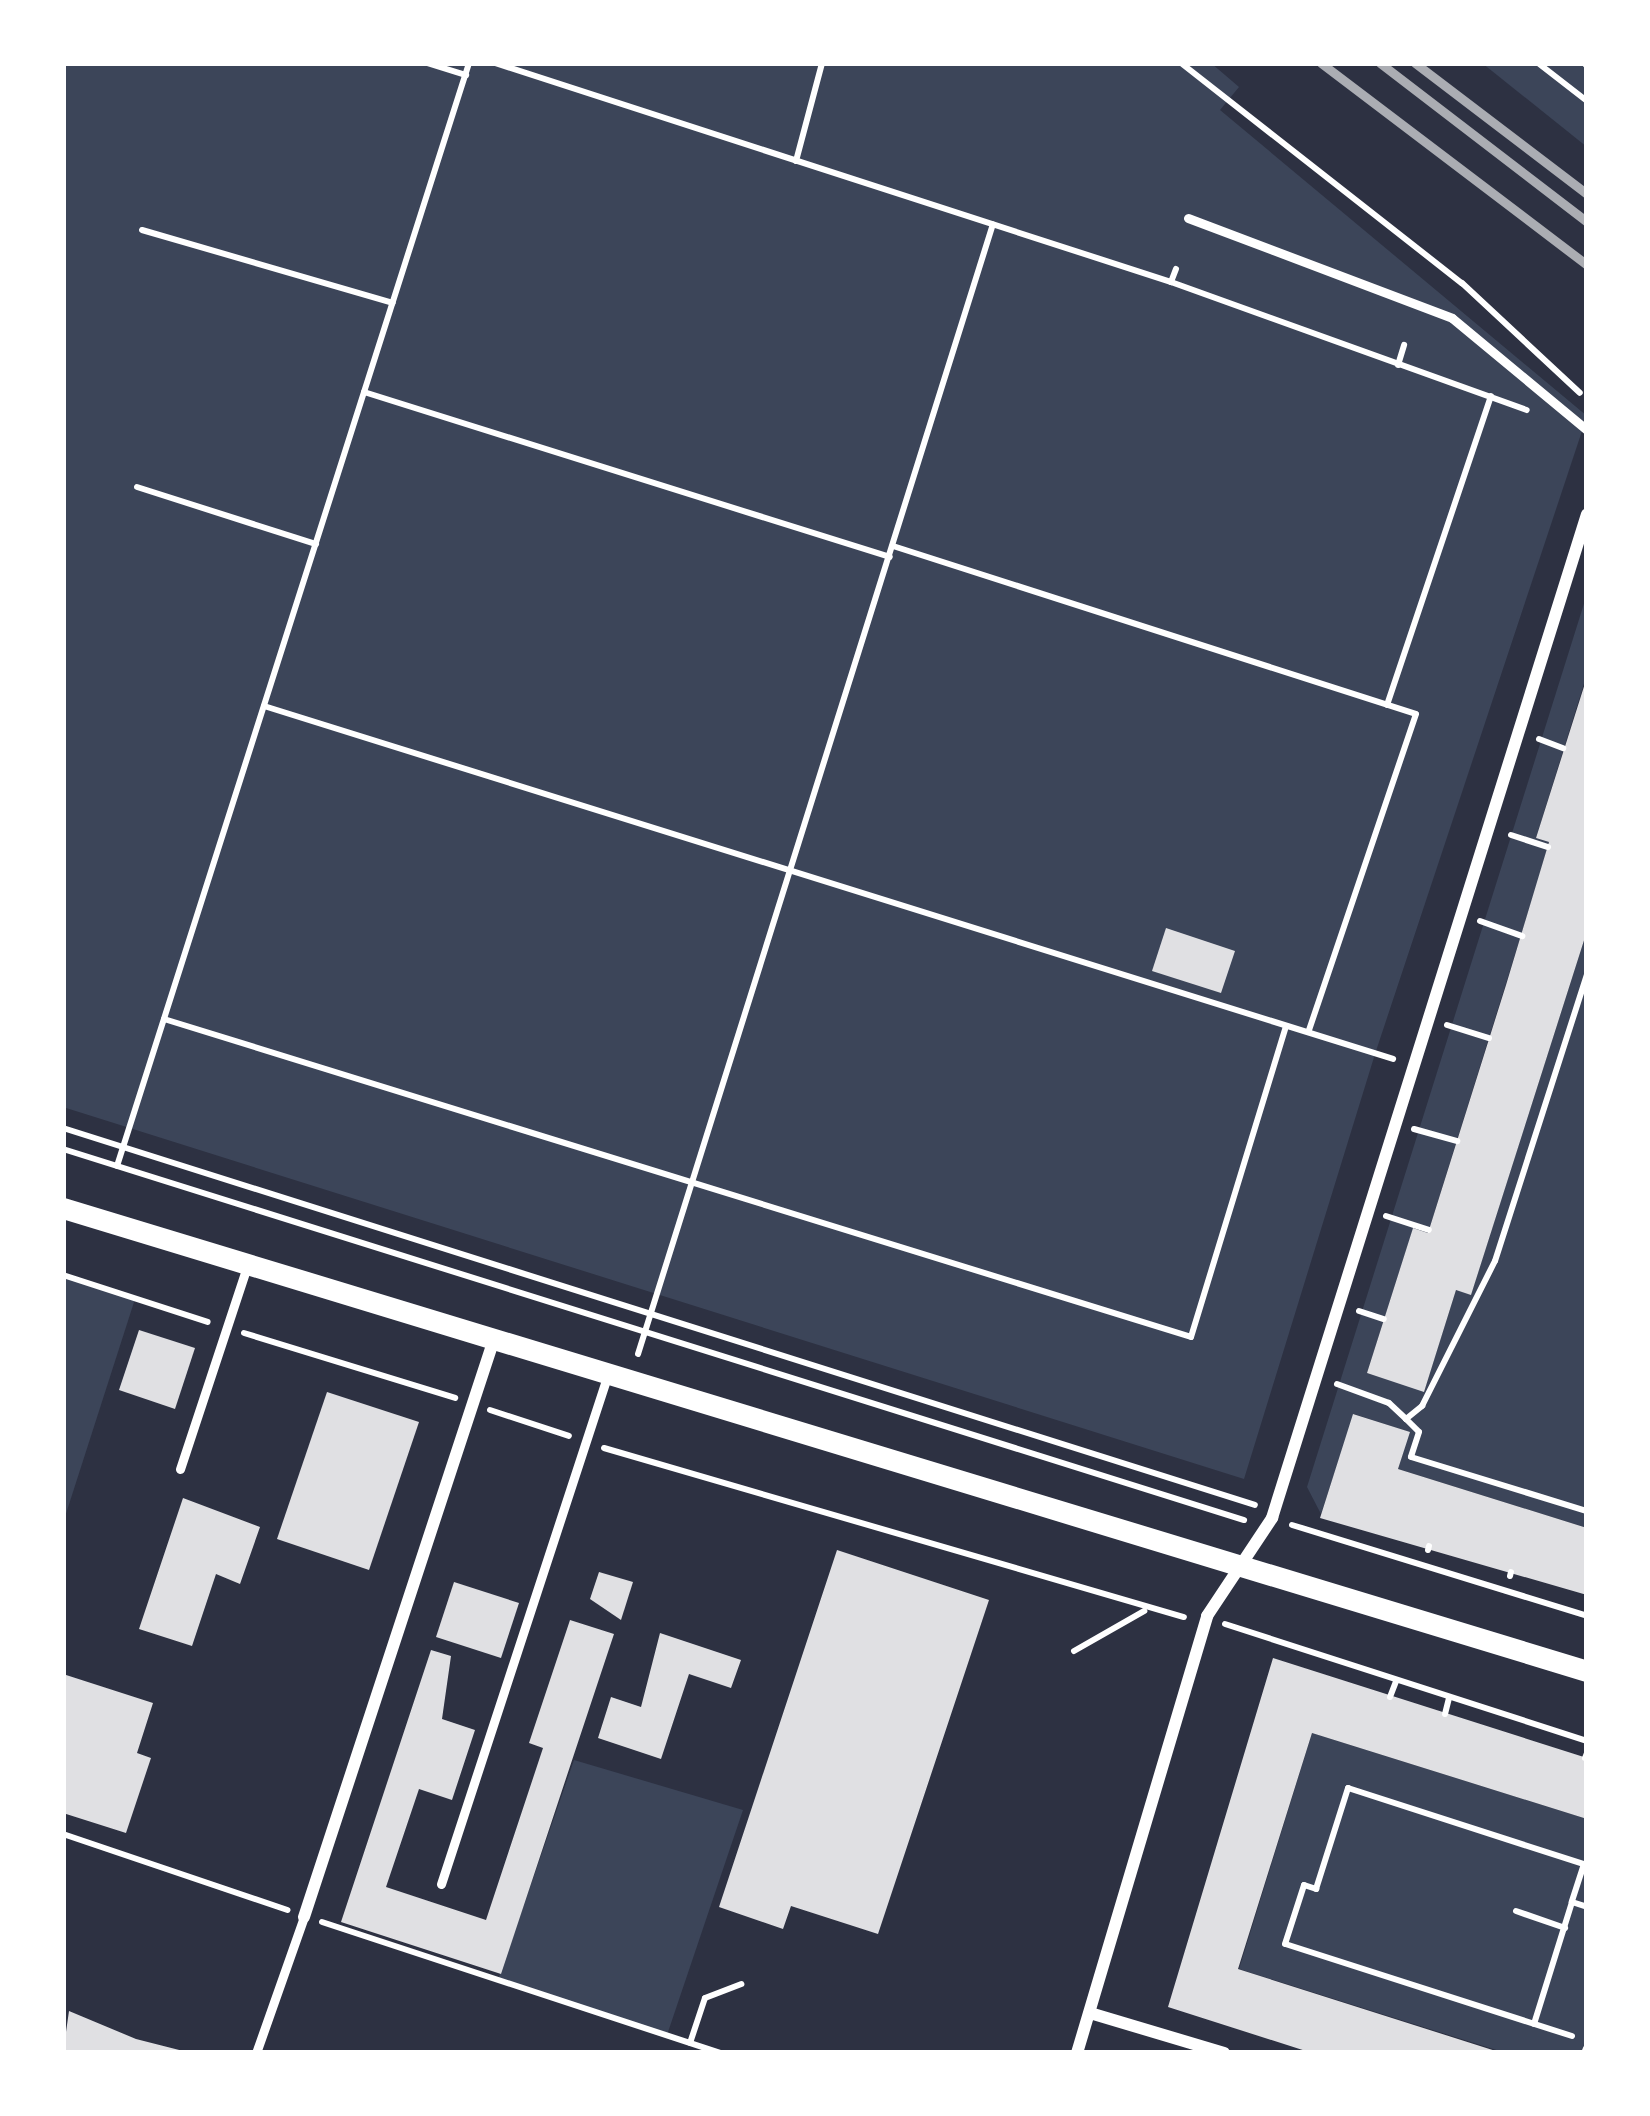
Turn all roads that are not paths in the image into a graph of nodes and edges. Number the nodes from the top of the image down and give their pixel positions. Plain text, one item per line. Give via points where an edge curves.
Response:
1 (1188, 218) dead end
2 (1587, 430) edge
3 (1587, 514) edge
4 (63, 1208) edge
5 (247, 1266) junction
6 (493, 1342) junction
7 (607, 1377) junction
8 (180, 1469) dead end
9 (1240, 1564) junction
10 (1587, 1671) edge
11 (441, 1884) dead end
12 (304, 1916) joint
13 (1090, 2013) junction
14 (256, 2053) edge
15 (1077, 2053) edge
16 (1224, 2053) edge

1 - 2 lane via 1452,317
3 - 9 street via 1272,1518
4 - 5 street
5 - 6 street
5 - 8 lane
6 - 7 street
6 - 12 street
7 - 9 street
7 - 11 lane
9 - 10 street
9 - 13 street via 1207,1616
12 - 14 lane
13 - 15 street
13 - 16 street

